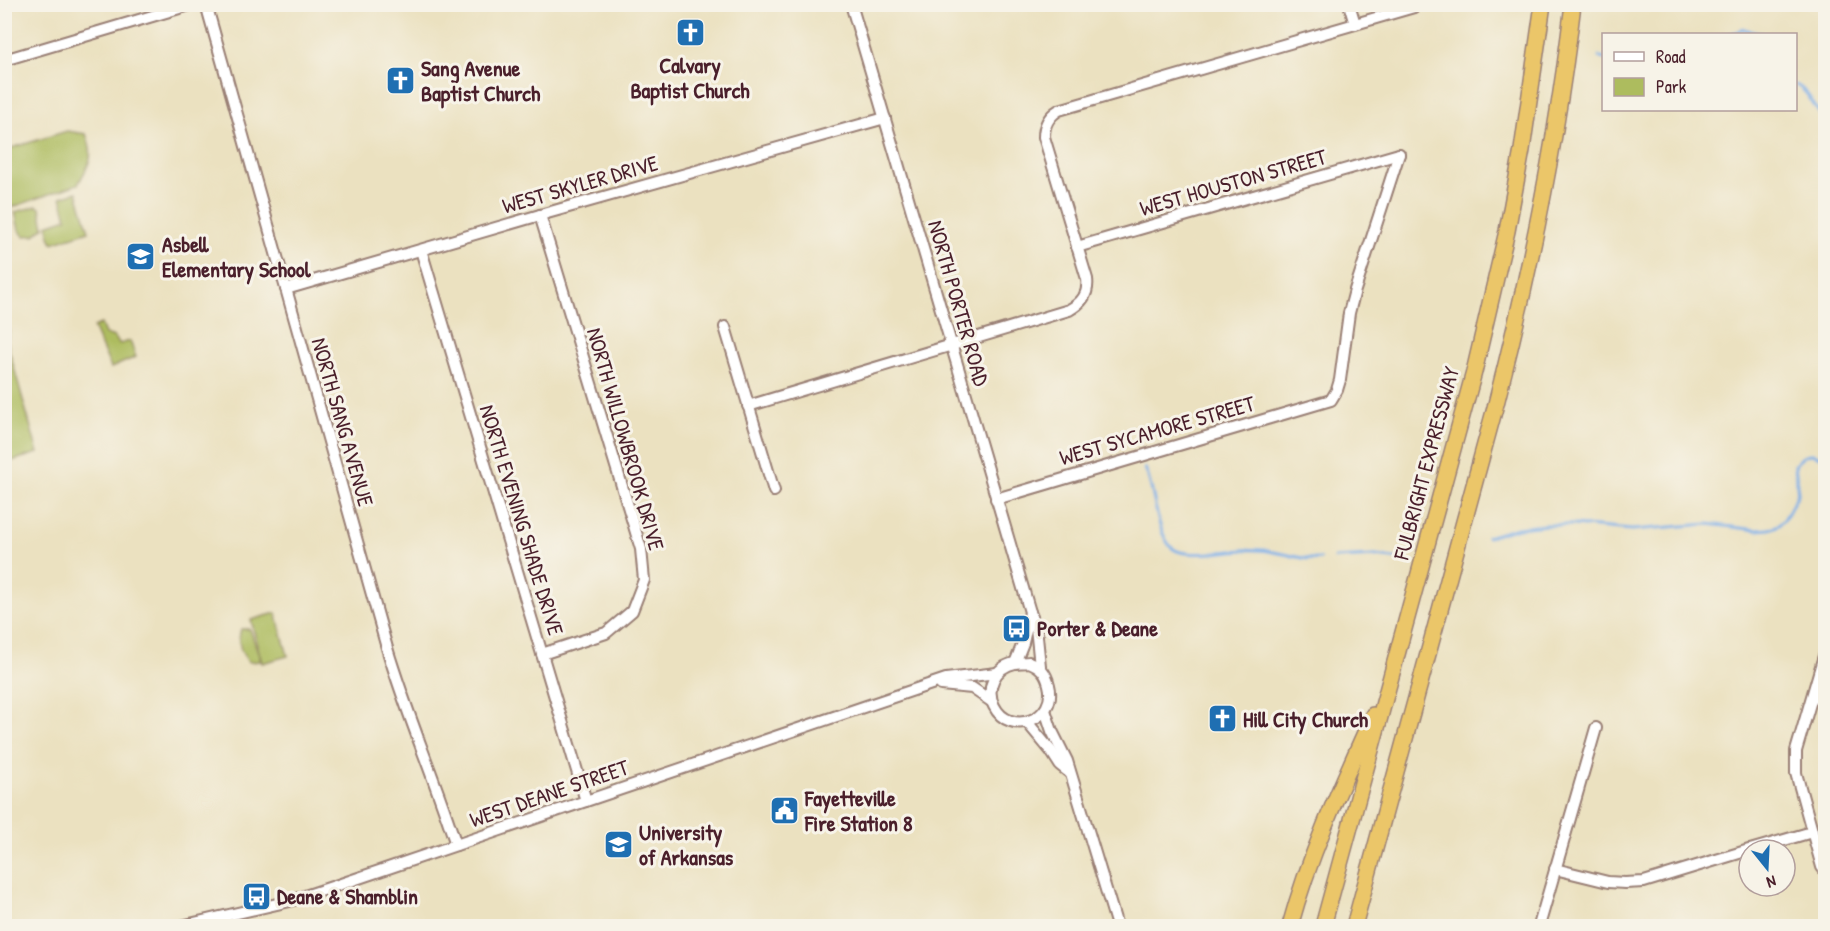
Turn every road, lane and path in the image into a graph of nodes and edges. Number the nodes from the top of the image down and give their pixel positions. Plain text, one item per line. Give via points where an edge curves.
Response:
1 (193, 4) edge
2 (206, 4) edge
3 (851, 4) edge
4 (1349, 4) edge
5 (1543, 4) edge
6 (1573, 4) edge
7 (1414, 7) dead end
8 (1354, 24) junction
9 (4, 60) edge
10 (885, 118) junction
11 (540, 215) junction
12 (1077, 247) junction
13 (421, 250) junction
14 (286, 289) junction
15 (724, 327) dead end
16 (951, 346) junction
17 (1330, 400) joint
18 (748, 406) junction
19 (774, 491) dead end
20 (996, 499) junction
21 (1030, 612) junction
22 (1826, 649) edge
23 (542, 654) junction
24 (1015, 663) junction
25 (1040, 666) junction
26 (1393, 669) junction
27 (997, 673) junction
28 (926, 686) junction
29 (991, 701) junction
30 (1045, 710) junction
31 (1027, 723) junction
32 (1596, 728) dead end
33 (1070, 773) junction
34 (586, 801) junction
35 (1812, 832) junction
36 (1791, 838) edge
37 (456, 845) junction
38 (1737, 854) edge
39 (1556, 869) junction
40 (1826, 872) edge
41 (181, 927) edge
42 (1118, 927) edge
43 (1290, 927) edge
44 (1323, 927) edge
45 (1354, 927) edge
46 (1539, 927) edge

1 - 9 street
2 - 14 street, NORTH SANG AVENUE
3 - 10 street, NORTH PORTER ROAD
4 - 8 street
5 - 26 highway, FULBRIGHT EXPRESSWAY via 1522,150 1493,292
6 - 45 highway via 1548,176 1518,318
7 - 8 street
8 - 12 street via 1052,114 1044,137
10 - 11 street, WEST SKYLER DRIVE
10 - 16 street, NORTH PORTER ROAD
11 - 13 street, WEST SKYLER DRIVE
11 - 23 street, NORTH WILLOWBROOK DRIVE via 641,549 644,580 632,611 606,633
12 - 16 street via 1088,287 1078,305
12 - 17 street, WEST HOUSTON STREET via 1399,154 1355,290 1340,380
13 - 14 street, WEST SKYLER DRIVE
13 - 23 street, NORTH EVENING SHADE DRIVE
14 - 37 street, NORTH SANG AVENUE via 395,676
15 - 18 street
16 - 18 street
16 - 20 street, NORTH PORTER ROAD
17 - 20 street, WEST SYCAMORE STREET
18 - 19 street
20 - 21 street, NORTH PORTER ROAD
21 - 24 street, NORTH PORTER ROAD
21 - 25 street, NORTH PORTER ROAD via 1036,627
22 - 35 street via 1795,763
23 - 34 street, NORTH EVENING SHADE DRIVE
24 - 25 street
24 - 27 street
25 - 30 street via 1051,691
26 - 43 highway via 1319,835
26 - 44 highway, FULBRIGHT EXPRESSWAY
27 - 28 street, WEST DEANE STREET via 946,679
27 - 29 street via 990,691
28 - 29 street, WEST DEANE STREET via 972,688
28 - 34 street, WEST DEANE STREET
29 - 31 street via 1002,717
30 - 31 street
30 - 33 street
31 - 33 street
32 - 39 street
33 - 42 street
34 - 37 street, WEST DEANE STREET
35 - 36 street
35 - 40 street
37 - 41 street, WEST DEANE STREET via 290,901
38 - 39 street via 1644,882 1608,882
39 - 46 street

